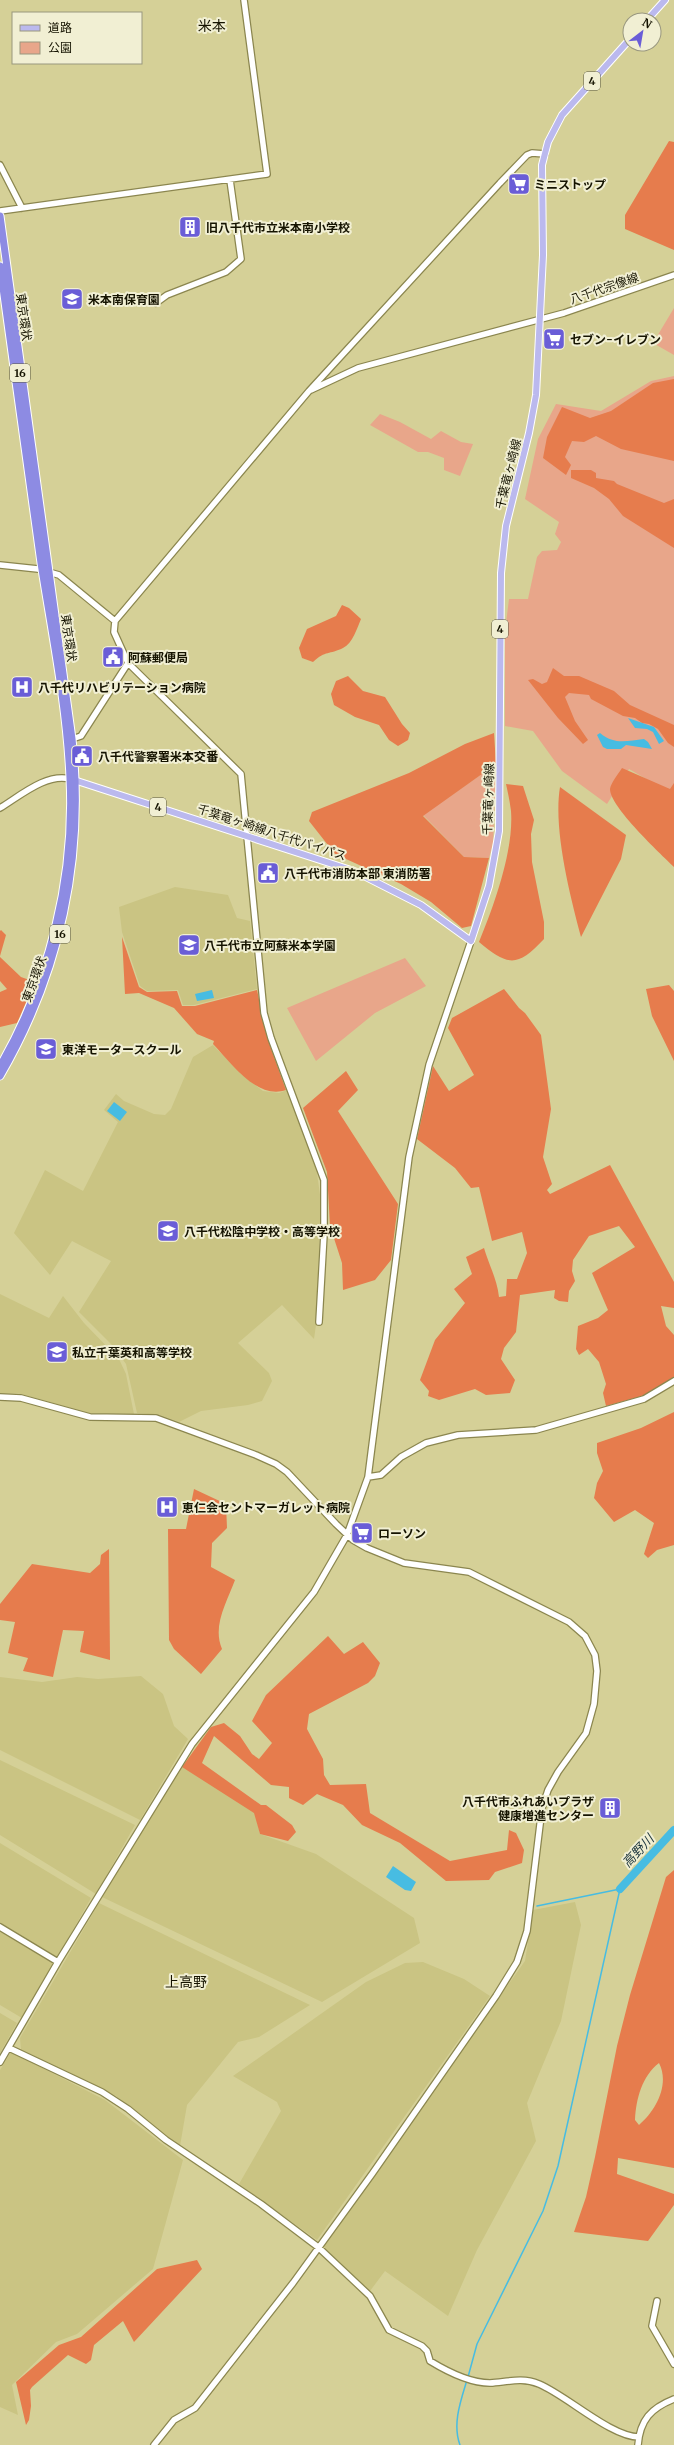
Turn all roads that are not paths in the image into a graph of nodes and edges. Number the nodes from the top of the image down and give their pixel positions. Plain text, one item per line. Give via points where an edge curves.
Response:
1 (244, 0) edge
2 (665, 0) edge
3 (654, 12) edge
4 (622, 48) edge
5 (544, 154) junction
6 (0, 165) edge
7 (230, 180) junction
8 (22, 208) junction
9 (0, 211) edge
10 (0, 216) edge
11 (0, 266) edge
12 (674, 275) edge
13 (156, 303) dead end
14 (540, 320) junction
15 (309, 391) junction
16 (0, 565) edge
17 (46, 571) junction
18 (114, 621) junction
19 (128, 663) junction
20 (72, 739) junction
21 (73, 780) junction
22 (0, 808) edge
23 (247, 834) junction
24 (471, 941) junction
25 (0, 1066) edge
26 (0, 1076) edge
27 (320, 1322) dead end
28 (674, 1381) edge
29 (0, 1397) edge
30 (368, 1477) junction
31 (347, 1535) junction
32 (0, 1927) edge
33 (58, 1962) junction
34 (9, 2048) junction
35 (0, 2062) edge
36 (318, 2247) junction
37 (657, 2301) dead end
38 (674, 2364) edge
39 (674, 2399) edge
40 (639, 2436) junction
41 (154, 2445) edge
42 (638, 2445) edge

1 - 7 street via 267,174
2 - 3 main road
4 - 5 main road, 千葉竜ヶ崎線 / 4 via 562,115
5 - 14 main road, 千葉竜ヶ崎線 / 4
5 - 15 street via 532,153 523,158
6 - 8 street
7 - 8 street
7 - 13 street via 241,259 226,272 167,295
8 - 9 street
10 - 17 highway, 東京環状 / 16
11 - 17 highway, 東京環状 / 16
12 - 14 street, 八千代宗像線 via 594,304
14 - 15 street, 八千代宗像線 via 358,368
14 - 24 main road, 千葉竜ヶ崎線 / 4 via 534,408 506,526 502,555 499,831 489,886
15 - 18 street via 236,475 174,554
16 - 17 street
17 - 18 street via 63,578
17 - 20 highway, 東京環状 / 16
17 - 21 highway, 東京環状 / 16
18 - 19 street via 114,632
19 - 20 street via 81,736
19 - 23 street via 241,774
20 - 21 highway, 東京環状 / 16
21 - 22 street via 51,778
21 - 23 main road, 千葉竜ヶ崎線八千代バイパス / 4
21 - 25 highway, 東京環状 / 16 via 66,864 56,928 32,1000
21 - 26 highway, 東京環状 / 16 via 73,858 60,935 38,1000
23 - 24 main road, 千葉竜ヶ崎線八千代バイパス / 4 via 330,861 372,879 430,911
23 - 27 street via 264,1013 324,1180
24 - 30 street via 429,1065 409,1157
28 - 30 street via 644,1399 536,1430 458,1435 426,1443 401,1457 381,1475
29 - 31 street via 21,1398 90,1417 156,1418 256,1455 287,1472
30 - 31 street
31 - 33 street via 306,1604 203,1728
31 - 36 street via 380,1555 404,1563 469,1572 515,1597 562,1617 590,1642 596,1655 597,1670 589,1727 582,1741 558,1772 542,1808 522,1953 496,1996
32 - 33 street
33 - 34 street
34 - 35 street
34 - 36 street via 102,2092
36 - 40 street via 370,2296 389,2330 422,2346 427,2351 430,2361 472,2381 490,2383 517,2380 539,2384 617,2430
36 - 41 street via 195,2408 174,2420
37 - 38 street via 652,2326
39 - 40 street via 650,2412 643,2421
40 - 42 street

